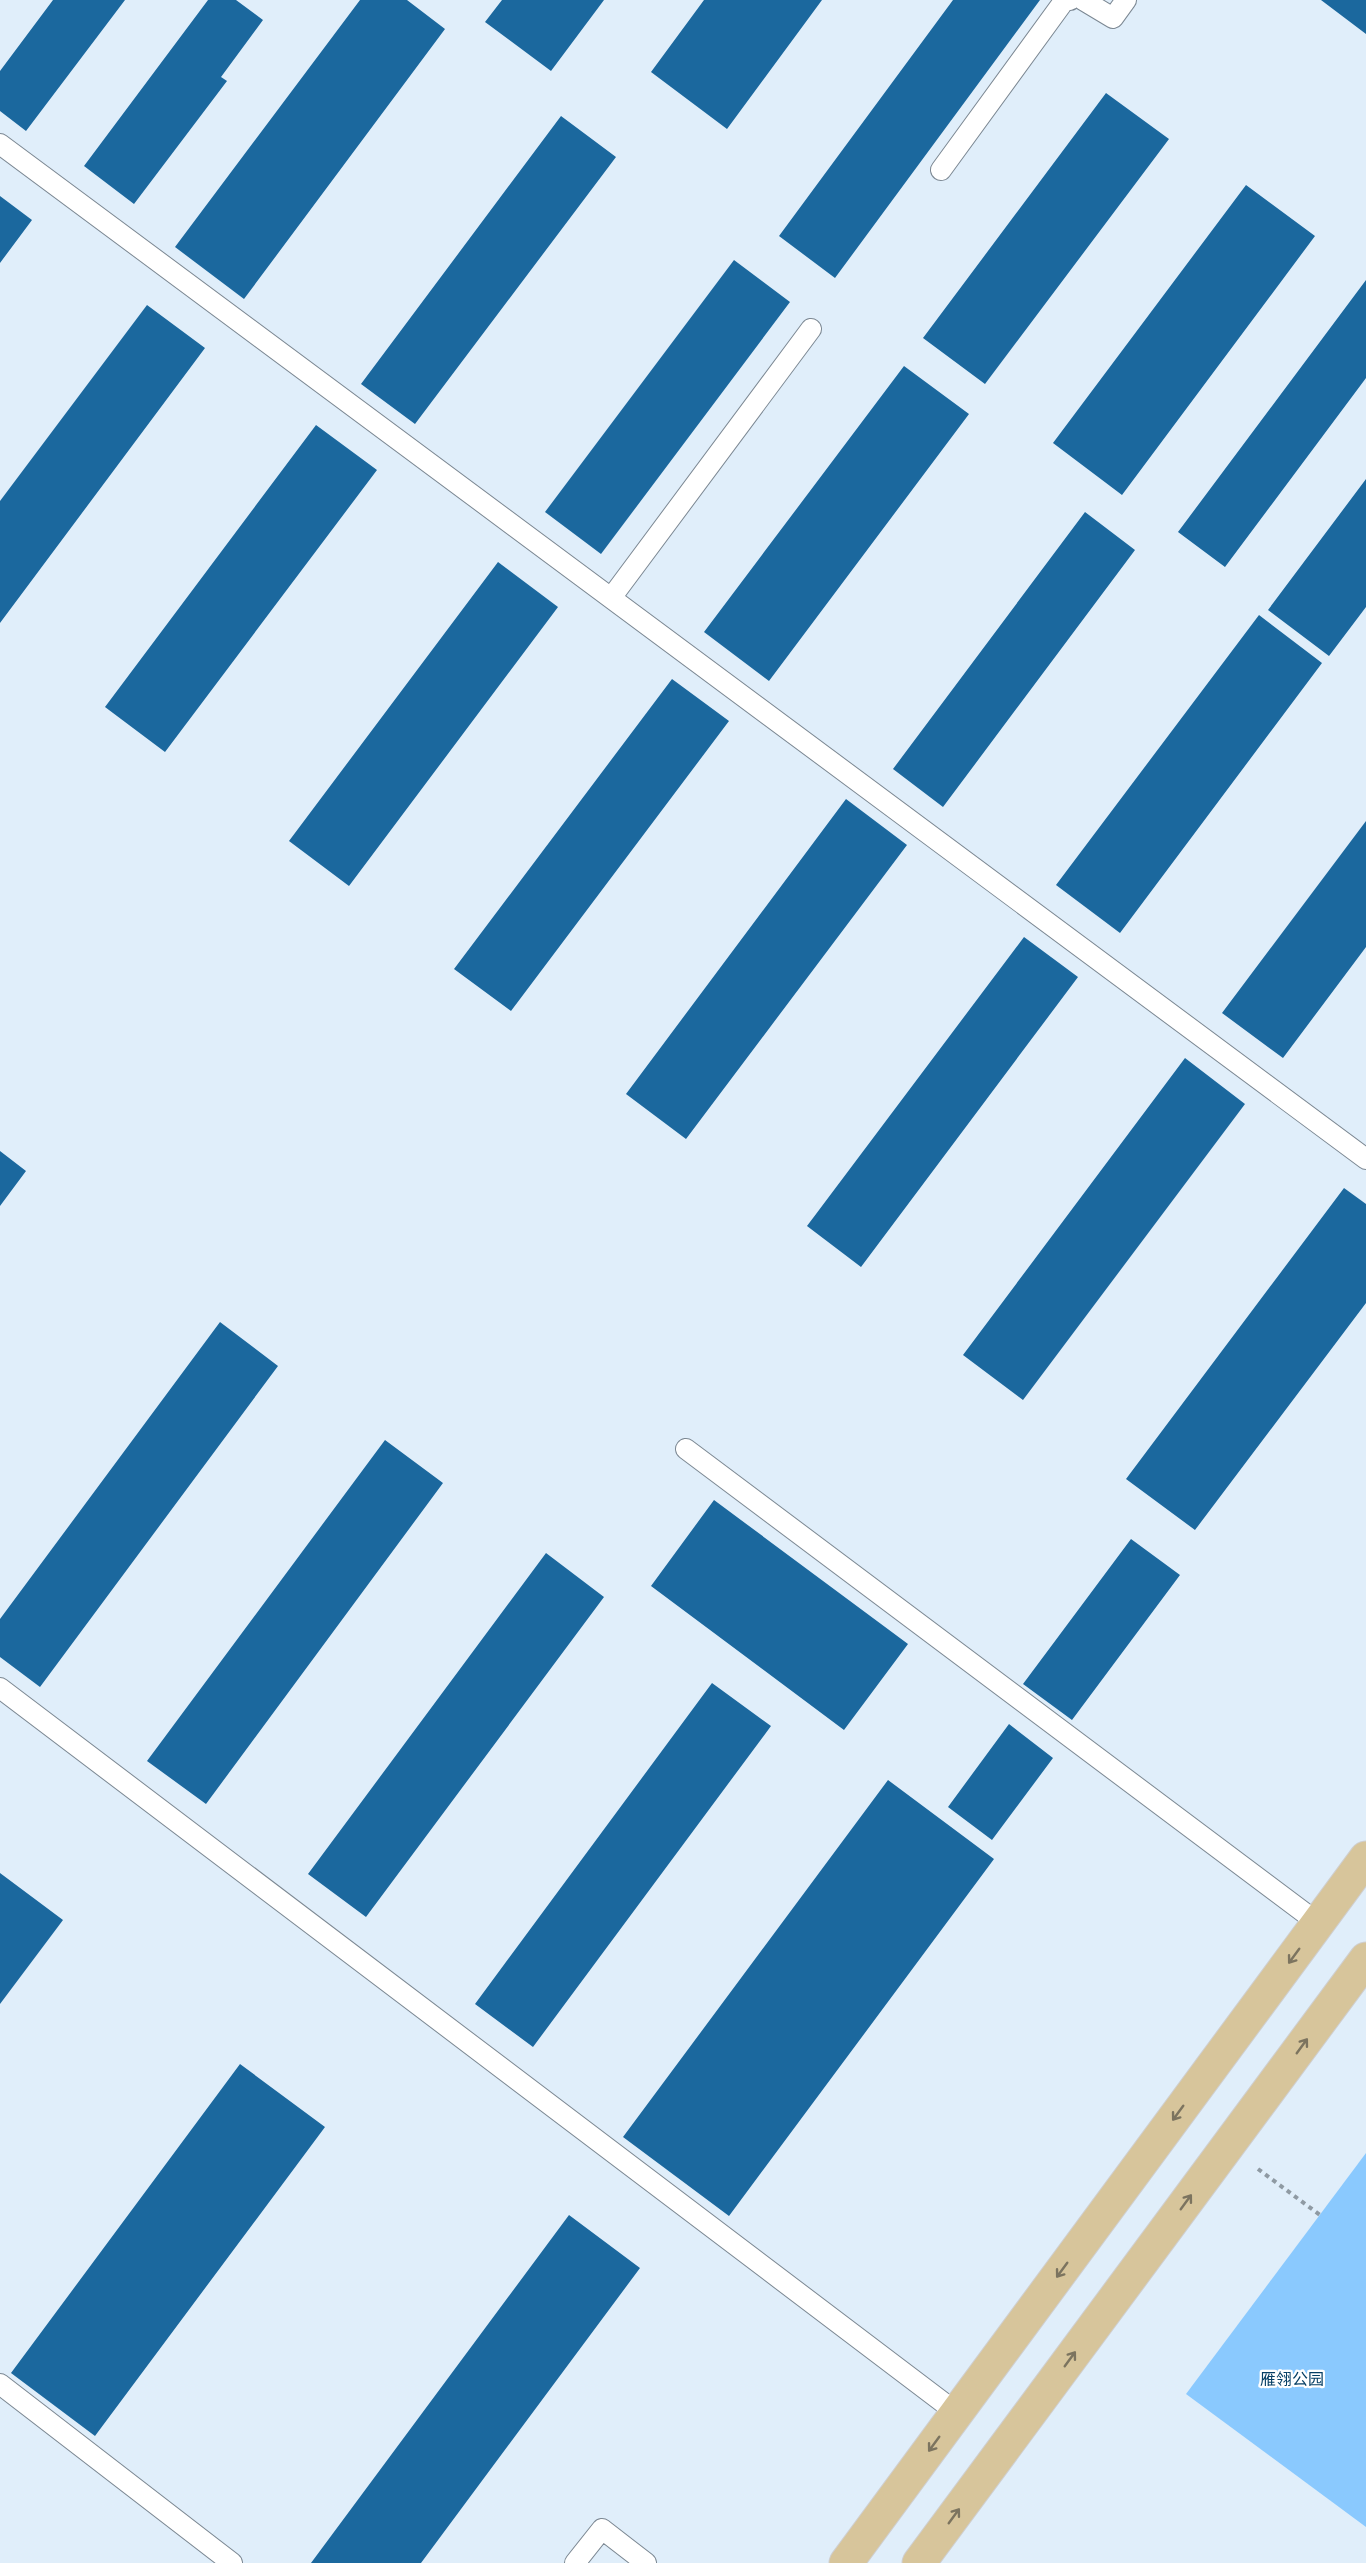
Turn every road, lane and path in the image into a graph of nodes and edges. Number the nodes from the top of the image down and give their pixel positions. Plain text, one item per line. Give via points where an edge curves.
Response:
1 (1070, 0) edge
2 (1083, 0) edge
3 (1126, 0) edge
4 (0, 144) edge
5 (941, 170) dead end
6 (811, 329) dead end
7 (611, 598) junction
8 (1366, 1159) edge
9 (686, 1449) dead end
10 (0, 1688) edge
11 (1366, 1858) edge
12 (1318, 1923) junction
13 (1366, 1959) edge
14 (1227, 2147) junction
15 (1320, 2215) dead end
16 (0, 2384) edge
17 (957, 2413) junction
18 (232, 2563) edge
19 (575, 2563) edge
20 (646, 2563) edge
21 (846, 2563) edge
22 (920, 2563) edge

1 - 5 lane via 1064,1
2 - 3 lane via 1113,18
4 - 7 lane
6 - 7 lane
7 - 8 lane
9 - 12 lane
10 - 17 lane
11 - 12 main road
12 -> 17 main road
14 -> 13 main road
14 - 15 path
22 -> 14 main road
16 - 18 lane
17 -> 21 main road
19 - 20 lane via 602,2529

